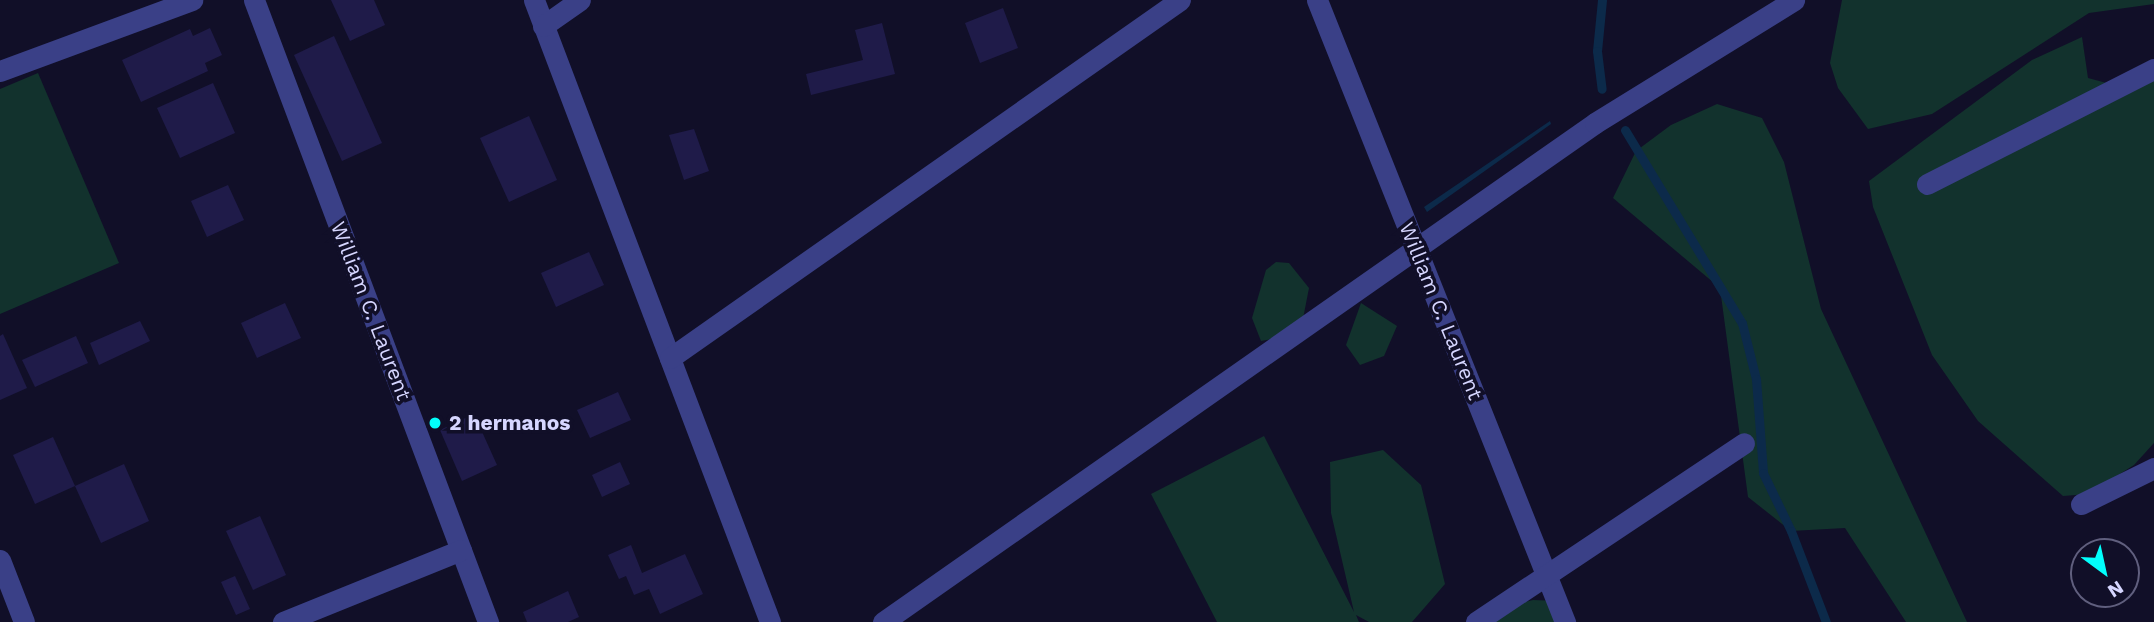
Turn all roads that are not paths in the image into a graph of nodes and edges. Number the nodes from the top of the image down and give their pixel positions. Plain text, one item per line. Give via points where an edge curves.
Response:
1 (192, 0) edge
2 (254, 0) edge
3 (534, 0) edge
4 (580, 0) edge
5 (1180, 0) edge
6 (1317, 0) edge
7 (1794, 0) edge
8 (543, 26) junction
9 (2154, 69) edge
10 (0, 71) edge
11 (1927, 184) dead end
12 (1418, 251) junction
13 (670, 358) junction
14 (1744, 443) dead end
15 (2154, 468) edge
16 (2081, 504) dead end
17 (461, 550) junction
18 (0, 561) edge
19 (1546, 573) junction
20 (24, 622) edge
21 (283, 622) edge
22 (488, 622) edge
23 (770, 622) edge
24 (883, 622) edge
25 (1476, 622) edge
26 (1565, 622) edge

1 - 10 street
2 - 17 street, William C. Laurent
3 - 8 street
4 - 8 street
5 - 13 street
6 - 12 street, William C. Laurent
7 - 12 street via 1595,123
8 - 13 street
9 - 11 street
12 - 19 street, William C. Laurent
12 - 24 street
13 - 23 street
14 - 19 street
15 - 16 street
17 - 21 street
17 - 22 street, William C. Laurent
18 - 20 street
19 - 25 street
19 - 26 street, William C. Laurent

